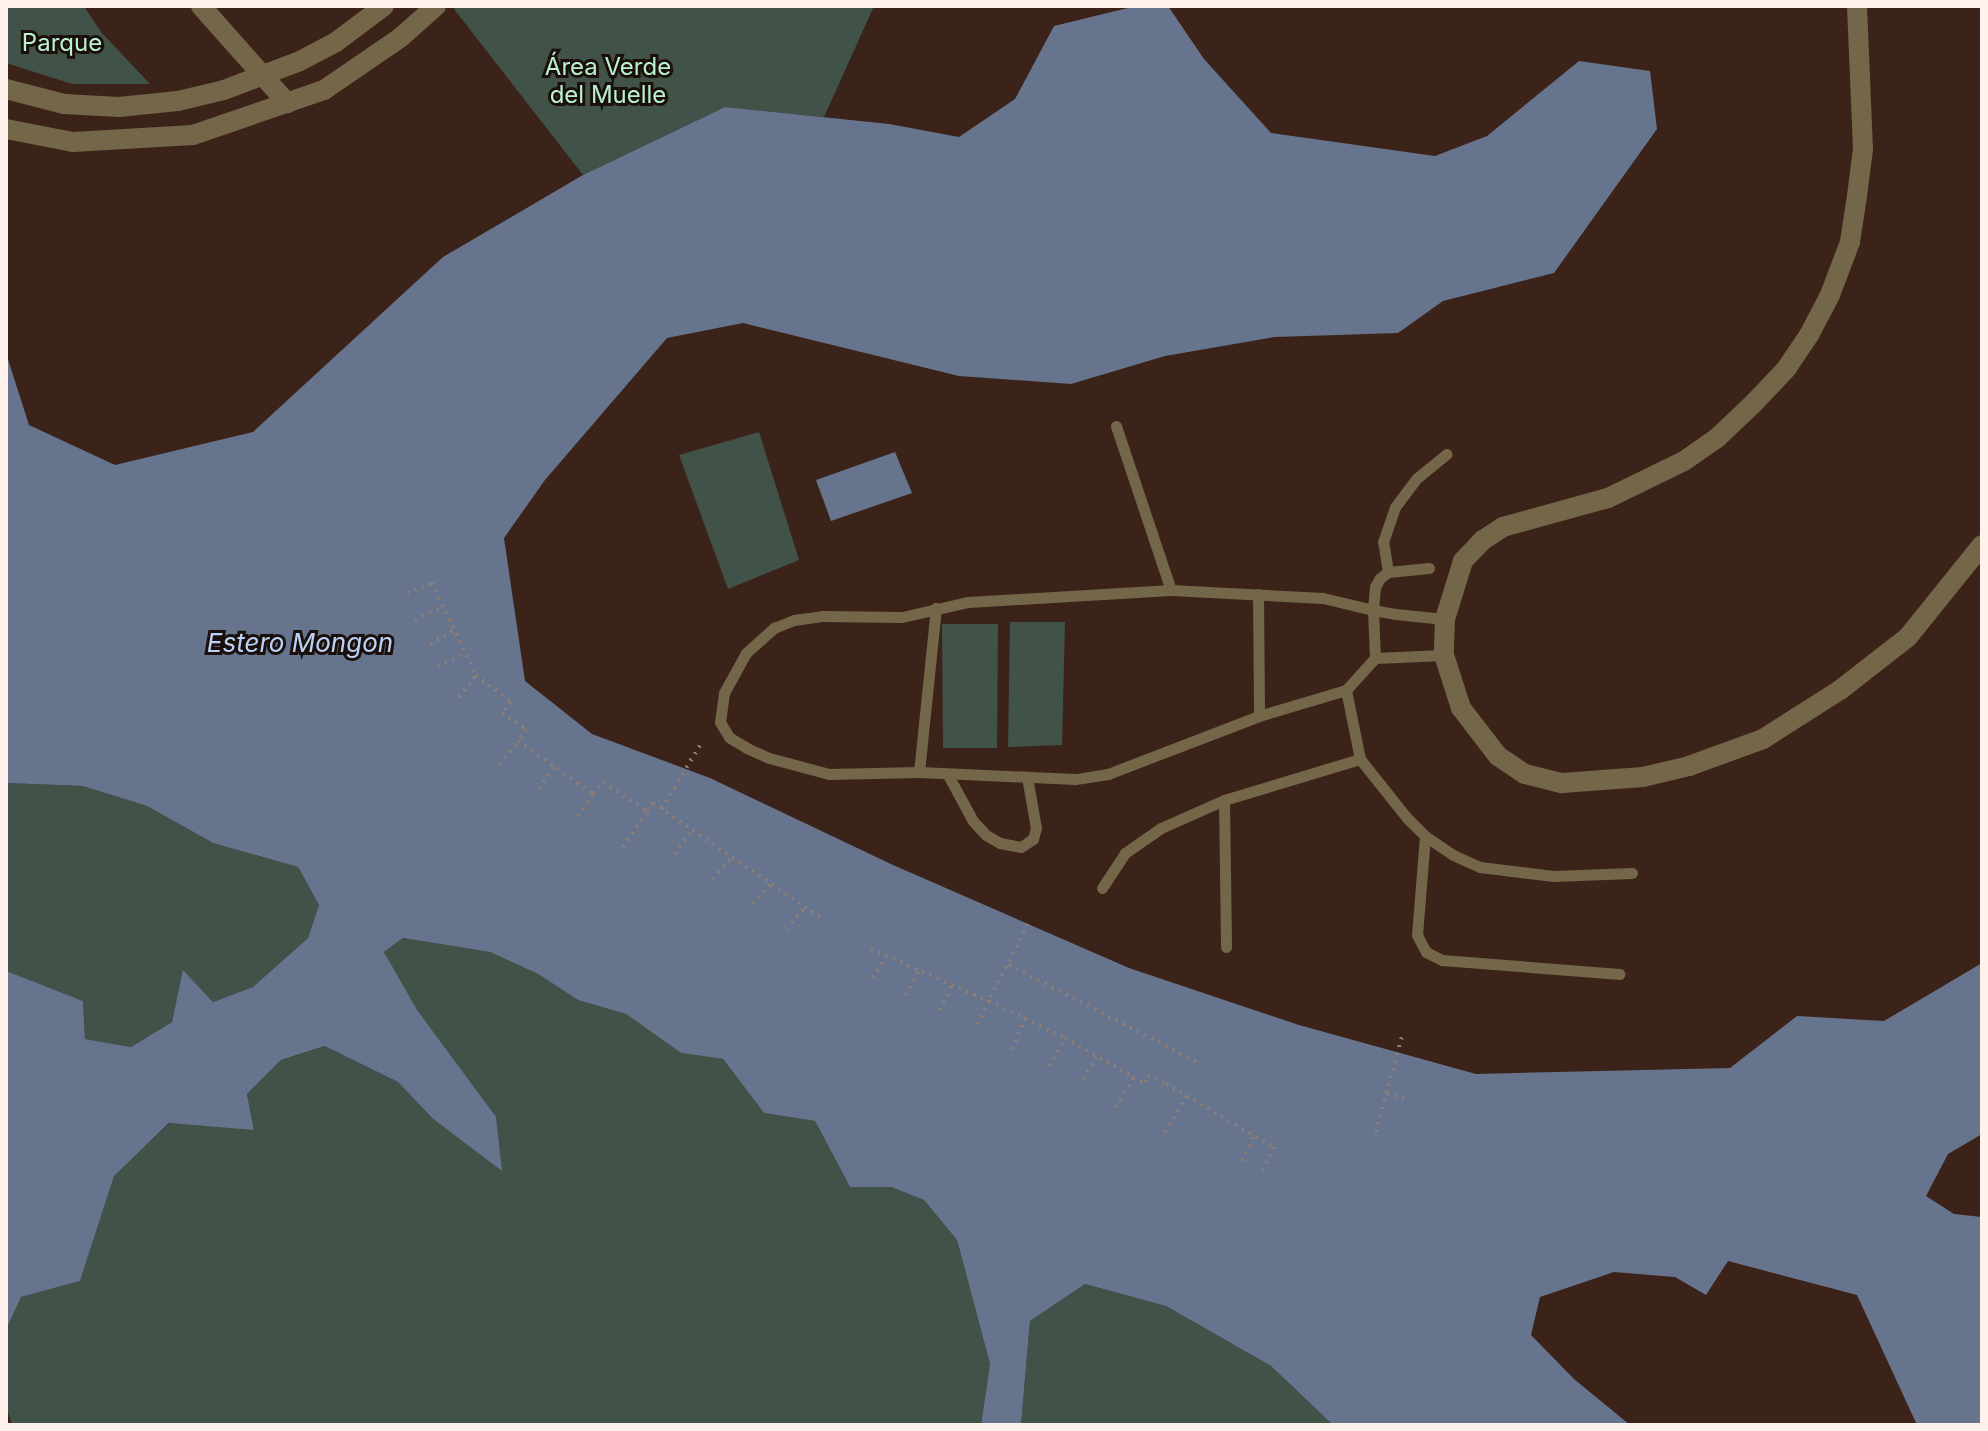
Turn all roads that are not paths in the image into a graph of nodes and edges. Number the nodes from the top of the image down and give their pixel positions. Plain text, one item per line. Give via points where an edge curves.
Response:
1 (201, 6) edge
2 (384, 6) edge
3 (436, 6) edge
4 (1857, 6) edge
5 (264, 77) junction
6 (6, 89) edge
7 (287, 103) junction
8 (6, 129) edge
9 (1116, 426) dead end
10 (1447, 454) dead end
11 (1982, 545) edge
12 (1429, 568) dead end
13 (1388, 572) junction
14 (1171, 590) junction
15 (1258, 594) junction
16 (936, 608) junction
17 (1373, 610) junction
18 (1445, 619) junction
19 (1444, 655) junction
20 (1375, 658) junction
21 (1346, 690) junction
22 (1259, 716) junction
23 (1360, 759) junction
24 (919, 772) junction
25 (948, 775) junction
26 (1027, 777) junction
27 (1224, 800) junction
28 (1425, 836) junction
29 (1632, 873) dead end
30 (1102, 888) dead end
31 (1226, 947) dead end
32 (1619, 974) dead end

1 - 5 street
2 - 5 street via 336,42
3 - 7 street via 354,72
4 - 18 street via 1863,149 1850,242 1830,295 1787,368 1717,438 1684,461 1608,498 1503,527 1483,540 1463,561
5 - 6 street via 178,101 119,107 64,104
5 - 7 street
7 - 8 street via 193,135 73,142
9 - 14 lane
10 - 13 lane via 1417,478 1395,507 1383,542
11 - 19 street via 1908,637 1840,690 1763,739 1643,777 1562,783 1525,774 1498,756 1461,708
12 - 13 lane
13 - 17 lane via 1375,587
14 - 15 lane
14 - 16 lane
15 - 17 lane via 1323,598
15 - 22 lane
16 - 24 lane
16 - 24 lane via 902,617 822,616 774,628 746,653 730,677 720,709 729,737 769,758 829,774
17 - 18 lane
17 - 20 lane
18 - 19 street
19 - 20 lane
20 - 21 lane
21 - 22 lane
21 - 23 lane
22 - 26 lane via 1108,774
23 - 27 lane
23 - 28 lane
24 - 25 lane
25 - 26 lane
25 - 26 lane via 986,835 1021,847 1033,839 1036,828
27 - 30 lane via 1161,828 1125,853
27 - 31 lane
28 - 29 lane via 1480,867 1553,876
28 - 32 lane via 1417,935 1426,952 1442,960

